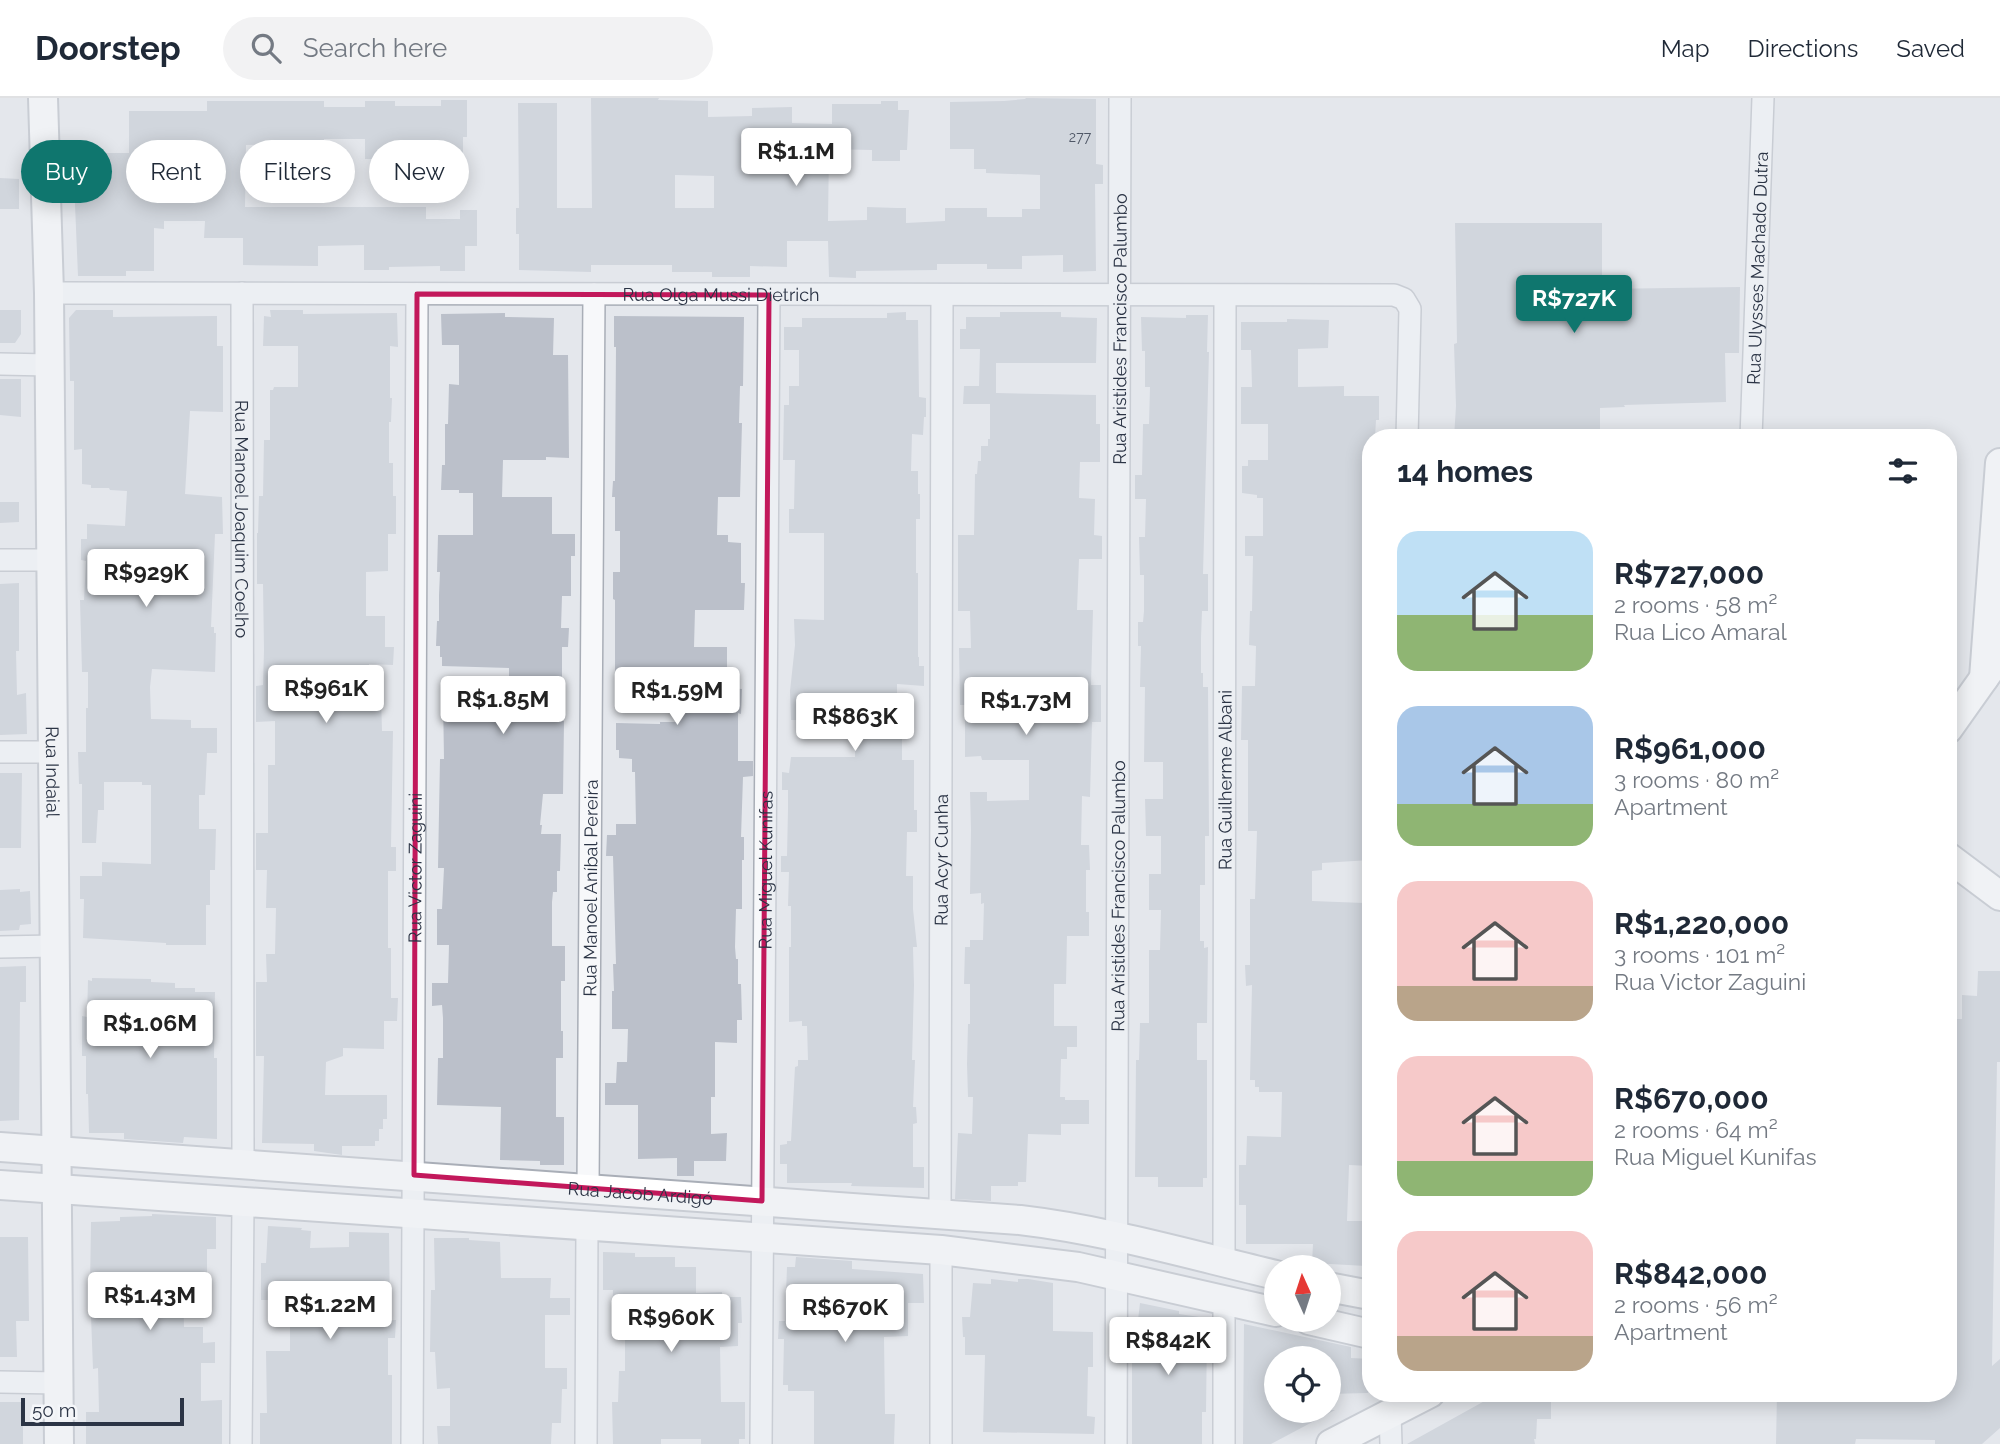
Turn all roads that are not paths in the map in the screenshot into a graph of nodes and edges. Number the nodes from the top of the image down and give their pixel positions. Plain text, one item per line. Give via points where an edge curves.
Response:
1 (43, 98) edge
2 (1121, 98) edge
3 (1763, 98) edge
4 (49, 293) junction
5 (242, 293) junction
6 (417, 294) junction
7 (594, 294) junction
8 (769, 295) junction
9 (942, 295) junction
10 (1119, 295) junction
11 (1225, 296) junction
12 (0, 364) edge
13 (49, 365) junction
14 (1407, 429) edge
15 (1751, 429) edge
16 (2000, 463) edge
17 (1998, 526) edge
18 (0, 559) edge
19 (51, 560) junction
20 (1996, 582) edge
21 (2000, 656) edge
22 (1983, 678) junction
23 (1957, 716) edge
24 (0, 752) edge
25 (53, 752) junction
26 (1957, 864) edge
27 (2000, 895) edge
28 (55, 946) junction
29 (0, 947) edge
30 (0, 1147) edge
31 (57, 1151) junction
32 (243, 1164) junction
33 (414, 1175) junction
34 (0, 1185) edge
35 (57, 1189) junction
36 (588, 1189) junction
37 (762, 1201) junction
38 (243, 1202) junction
39 (414, 1214) junction
40 (940, 1214) junction
41 (587, 1226) junction
42 (1116, 1237) junction
43 (762, 1238) junction
44 (941, 1250) junction
45 (1224, 1263) junction
46 (1264, 1272) edge
47 (1116, 1275) junction
48 (1341, 1289) edge
49 (1362, 1293) edge
50 (1224, 1300) junction
51 (1264, 1309) edge
52 (1341, 1327) edge
53 (1362, 1332) edge
54 (0, 1382) edge
55 (58, 1383) junction
56 (1390, 1403) edge
57 (59, 1444) edge
58 (242, 1444) edge
59 (412, 1444) edge
60 (586, 1444) edge
61 (761, 1444) edge
62 (941, 1444) edge
63 (1116, 1444) edge
64 (1224, 1444) edge
65 (1331, 1444) edge
66 (1391, 1444) edge

1 - 4 main road, Rua Indaial
2 - 10 street, Rua Aristides Francisco Palumbo
3 - 15 street, Rua Ulysses Machado Dutra
4 - 5 street, Rua Olga Mussi Dietrich
4 - 13 main road, Rua Indaial
5 - 6 street, Rua Olga Mussi Dietrich
5 - 32 street, Rua Manoel Joaquim Coelho
6 - 7 street, Rua Olga Mussi Dietrich
6 - 33 street, Rua Victor Zaguini
7 - 8 street, Rua Olga Mussi Dietrich
7 - 36 street, Rua Manoel Aníbal Pereira
8 - 9 street, Rua Olga Mussi Dietrich
8 - 37 street, Rua Miguel Kunifas
9 - 10 street, Rua Olga Mussi Dietrich
9 - 40 street, Rua Acyr Cunha
10 - 11 street, Rua Olga Mussi Dietrich
10 - 42 street, Rua Aristides Francisco Palumbo
11 - 14 street, Rua Olga Mussi Dietrich via 1394,295 1404,299 1410,309
11 - 45 street, Rua Guilherme Albani
12 - 13 street
13 - 19 main road, Rua Indaial
16 - 17 main road
17 - 20 main road
18 - 19 street
19 - 25 main road, Rua Indaial
20 - 22 main road
21 - 22 main road
22 - 23 main road
24 - 25 street
25 - 28 main road, Rua Indaial
26 - 27 main road
28 - 29 street
28 - 31 main road, Rua Indaial
30 - 31 main road, Rua Jacob Ardigó
31 - 32 main road, Rua Jacob Ardigó
31 - 35 main road, Rua Indaial
32 - 33 main road, Rua Jacob Ardigó
33 - 36 main road, Rua Jacob Ardigó
33 - 39 street, Rua Victor Zaguini
34 - 35 main road
35 - 38 main road
35 - 55 main road, Rua Indaial
36 - 37 main road, Rua Jacob Ardigó
37 - 40 main road, Rua Jacob Ardigó
37 - 43 street, Rua Miguel Kunifas
38 - 39 main road
38 - 58 street
39 - 41 main road
39 - 59 street, Rua Victor Zaguini
40 - 42 main road, Rua Jacob Ardigó via 1042,1223
41 - 43 main road
41 - 60 street
42 - 45 main road, Rua Jacob Ardigó
42 - 47 street, Rua Aristides Francisco Palumbo
43 - 44 main road
43 - 61 street, Rua Miguel Kunifas
44 - 47 main road
44 - 62 street
45 - 46 main road, Rua Jacob Ardigó
47 - 50 main road
47 - 63 street, Rua Aristides Francisco Palumbo
48 - 49 main road
50 - 51 main road
50 - 64 street
52 - 53 main road
54 - 55 street
55 - 57 main road, Rua Indaial
56 - 65 main road
56 - 66 street

